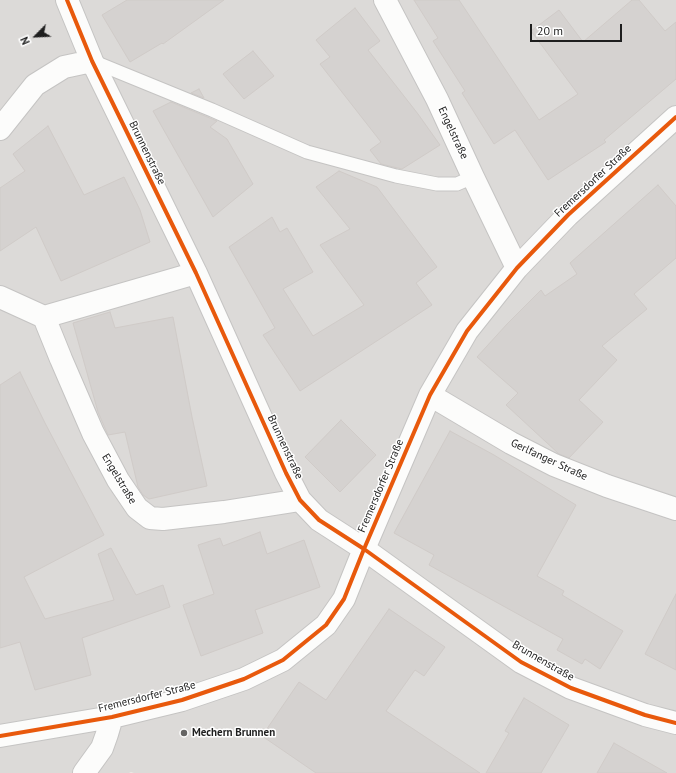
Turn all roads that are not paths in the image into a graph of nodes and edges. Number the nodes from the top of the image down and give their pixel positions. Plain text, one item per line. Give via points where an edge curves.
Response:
1 (67, 0) edge
2 (385, 0) edge
3 (92, 62) junction
4 (676, 117) edge
5 (0, 129) edge
6 (473, 177) junction
7 (517, 268) junction
8 (196, 274) junction
9 (0, 297) edge
10 (44, 317) junction
11 (430, 395) junction
12 (300, 500) junction
13 (676, 509) edge
14 (364, 549) junction
15 (112, 717) junction
16 (676, 724) edge
17 (0, 736) edge
18 (84, 773) edge

1 - 3 street, Brunnenstraße
2 - 6 street, Engelstraße via 437,99
3 - 5 street via 64,67 35,85
3 - 6 lane via 212,110 307,152 396,176 437,184 458,184
3 - 8 street, Brunnenstraße
4 - 7 street, Fremersdorfer Straße via 568,215
6 - 7 street, Engelstraße
7 - 11 street, Fremersdorfer Straße via 467,331
8 - 10 street
8 - 12 street, Brunnenstraße
9 - 10 street
10 - 12 street, Engelstraße via 93,433 136,508 150,518 163,520
11 - 13 street, Gerlfanger Straße via 554,465
11 - 14 street, Fremersdorfer Straße
12 - 14 street, Brunnenstraße via 318,520
14 - 15 street, Fremersdorfer Straße via 344,599 326,625 283,660 244,679 182,700
14 - 16 street, Brunnenstraße via 521,662 571,688
15 - 17 street, Fremersdorfer Straße
15 - 18 street via 102,748

